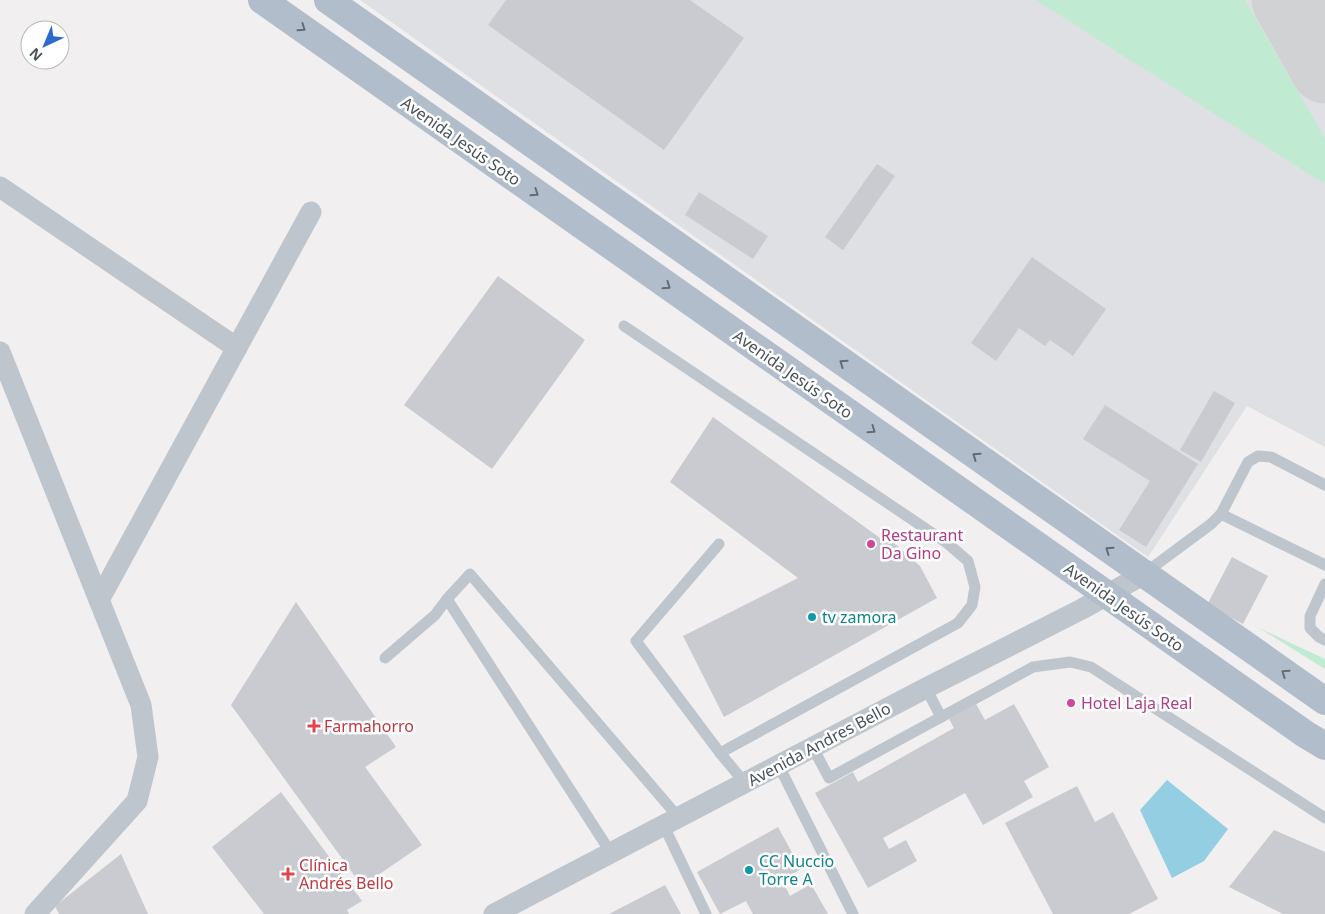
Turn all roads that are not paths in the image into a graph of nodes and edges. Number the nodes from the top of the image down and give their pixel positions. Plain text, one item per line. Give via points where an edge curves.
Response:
1 (262, 0) edge
2 (328, 0) edge
3 (0, 187) edge
4 (311, 212) dead end
5 (624, 326) dead end
6 (236, 348) junction
7 (0, 352) edge
8 (1325, 485) edge
9 (1221, 514) junction
10 (719, 544) dead end
11 (1325, 565) edge
12 (1144, 574) junction
13 (1325, 584) edge
14 (1107, 595) junction
15 (447, 599) junction
16 (99, 600) junction
17 (1325, 640) edge
18 (385, 658) dead end
19 (926, 688) junction
20 (1325, 701) edge
21 (941, 717) junction
22 (1325, 746) edge
23 (813, 748) junction
24 (720, 753) junction
25 (779, 766) junction
26 (745, 784) junction
27 (1325, 818) edge
28 (671, 822) junction
29 (611, 853) junction
30 (35, 914) edge
31 (494, 914) edge
32 (706, 914) edge
33 (853, 914) edge

1 -> 14 main road, Avenida Jesús Soto
12 -> 2 main road
3 - 6 street
4 - 6 street
5 - 24 lane via 947,543 968,561 976,587 972,605 958,623
6 - 16 street
7 - 16 street
8 - 9 lane via 1271,458 1258,456 1248,462
9 - 11 lane
9 - 12 lane
10 - 24 lane via 636,641
12 - 14 street, Avenida Andres Bello
20 -> 12 main road
13 - 17 lane via 1310,616 1310,628
14 - 19 street, Avenida Andres Bello
14 - 22 main road, Avenida Jesús Soto
15 - 18 lane via 435,614
15 - 28 lane via 470,574
15 - 29 lane
16 - 30 street via 141,705 148,757 137,801
19 - 21 lane
19 - 23 street, Avenida Andres Bello
21 - 23 lane via 829,778
21 - 27 lane via 1033,667 1070,662 1091,667
23 - 25 street, Avenida Andres Bello
24 - 26 lane
25 - 26 street, Avenida Andres Bello
25 - 33 lane
26 - 28 street, Avenida Andres Bello
28 - 29 street, Avenida Andres Bello
28 - 32 lane
29 - 31 street, Avenida Andres Bello

